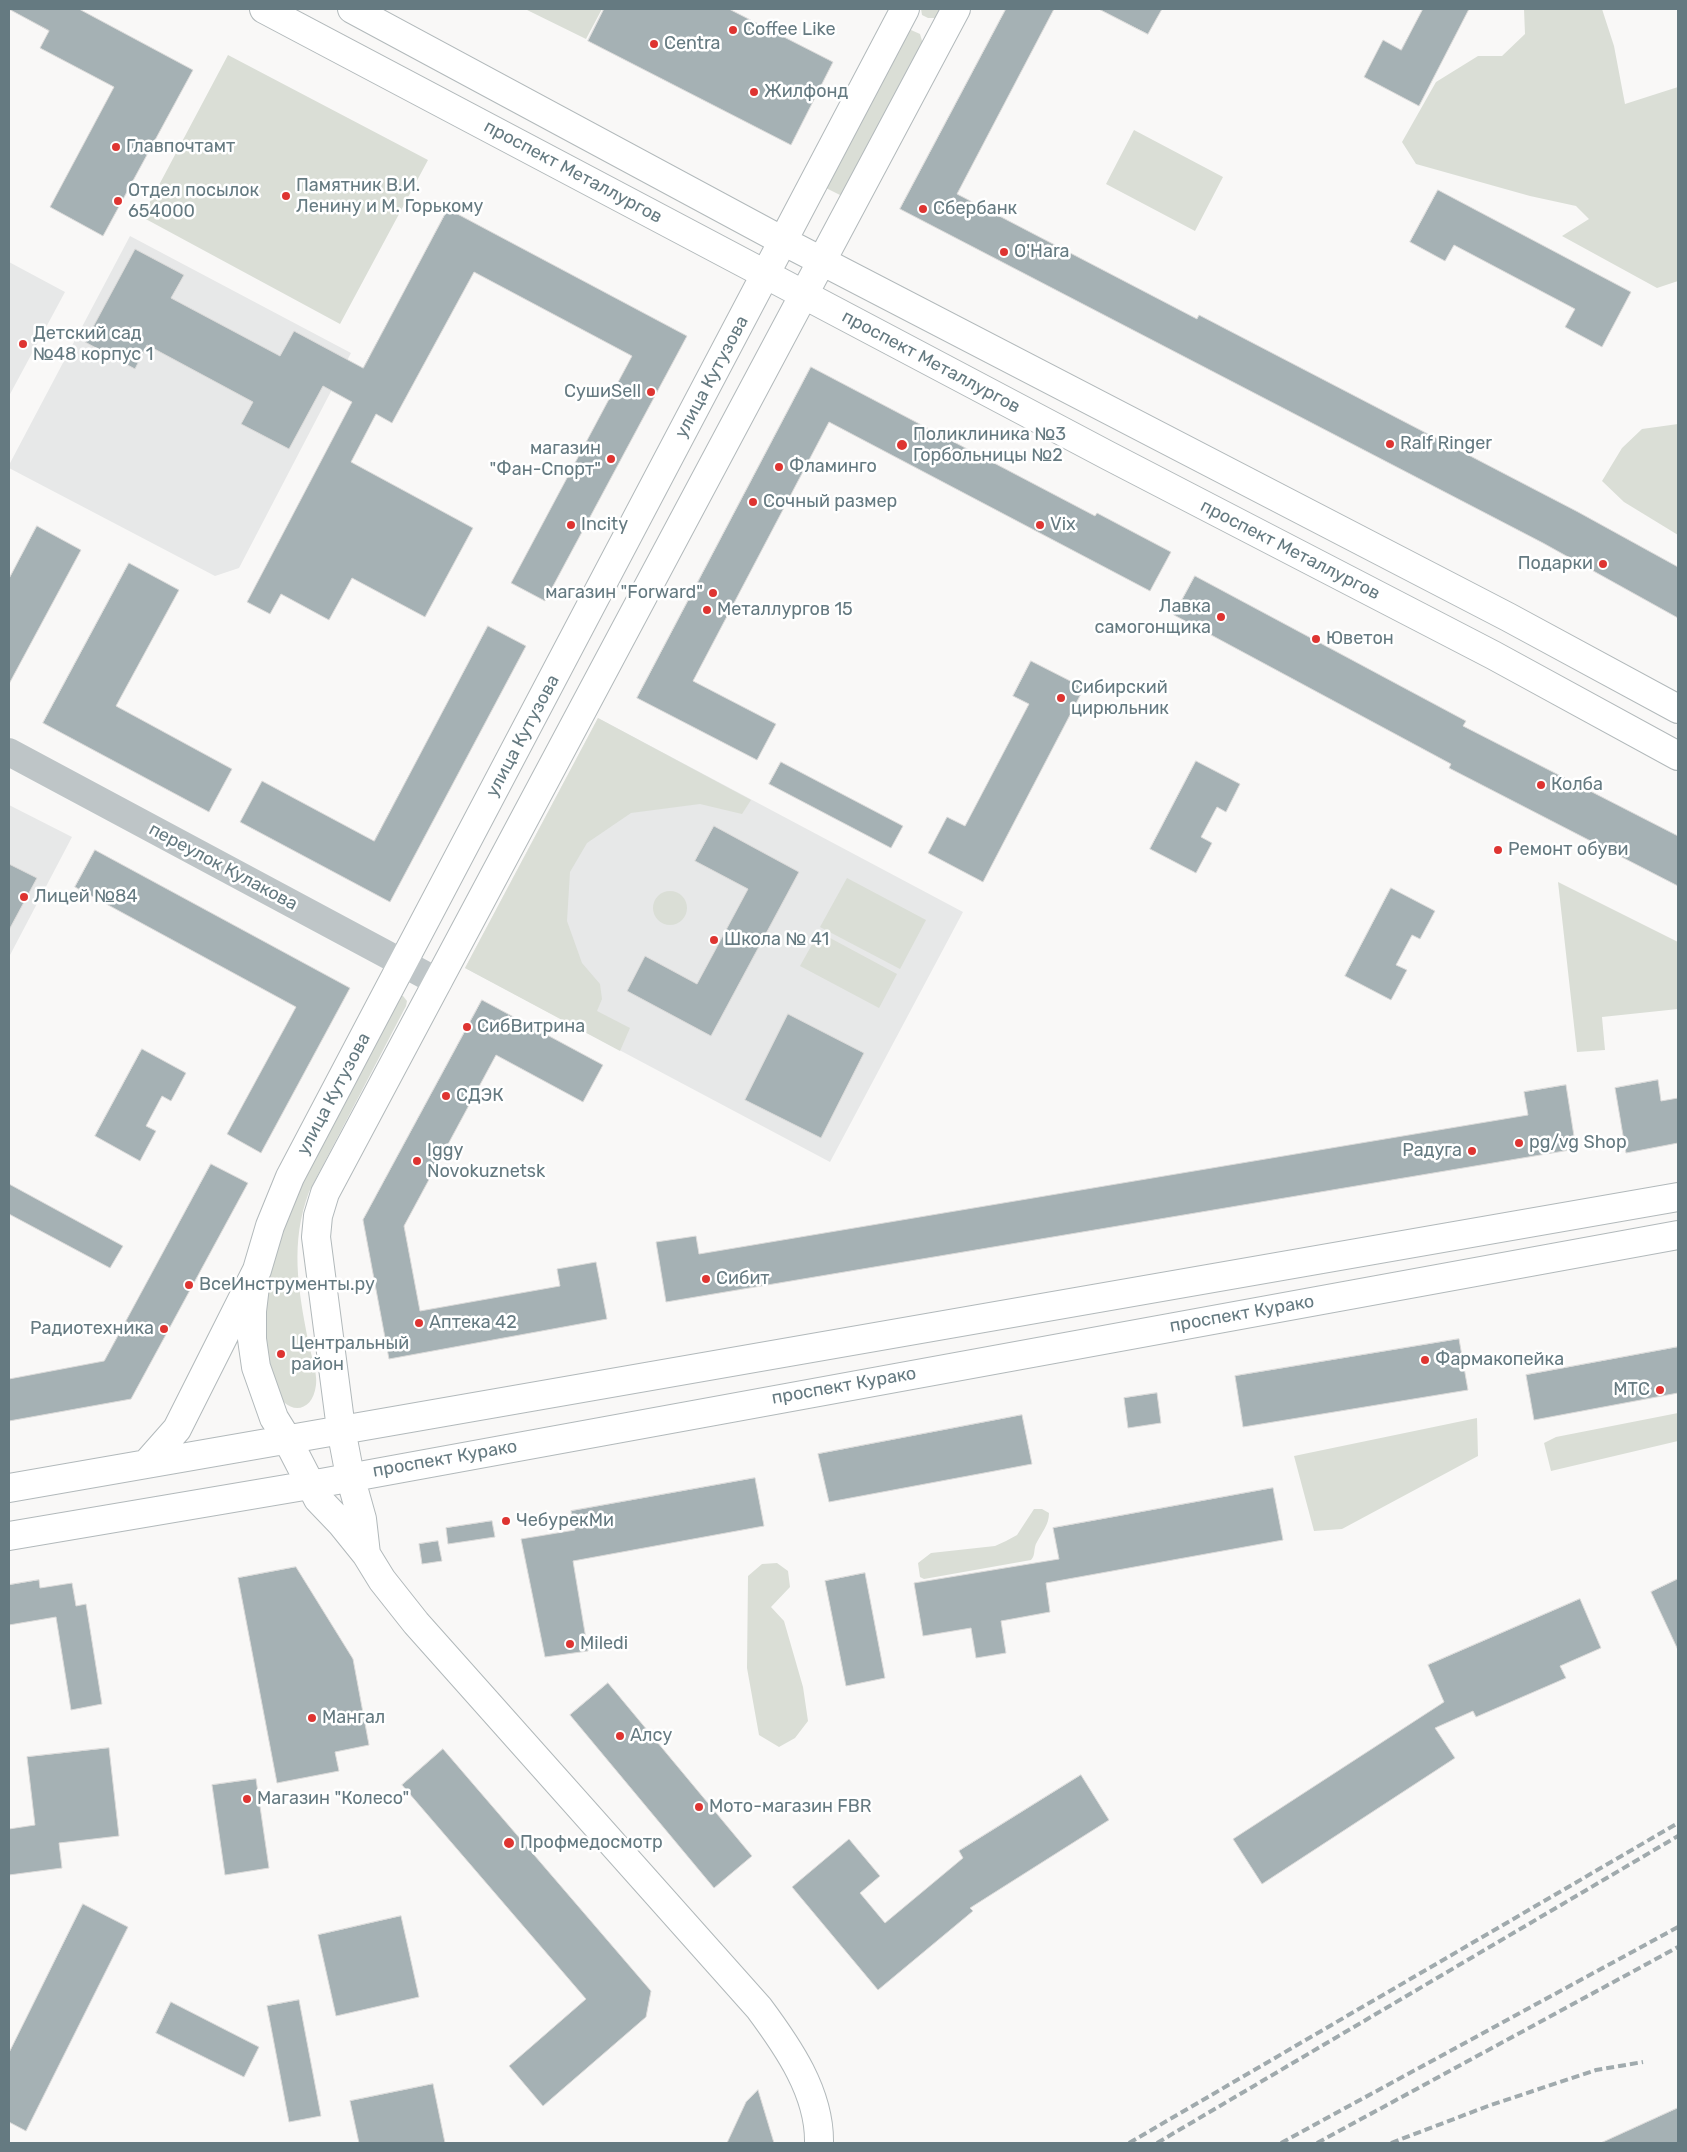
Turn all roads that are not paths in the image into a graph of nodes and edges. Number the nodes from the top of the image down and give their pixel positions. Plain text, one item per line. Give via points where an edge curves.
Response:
1 (264, 9) edge
2 (352, 9) edge
3 (905, 9) edge
4 (956, 9) edge
5 (783, 241) junction
6 (822, 261) junction
7 (766, 274) junction
8 (804, 295) junction
9 (1678, 709) edge
10 (9, 752) edge
11 (1678, 756) edge
12 (403, 964) junction
13 (438, 982) junction
14 (1678, 1197) edge
15 (1678, 1235) edge
16 (257, 1270) junction
17 (341, 1429) junction
18 (288, 1439) junction
19 (147, 1463) junction
20 (350, 1476) junction
21 (310, 1485) junction
22 (9, 1488) edge
23 (9, 1536) edge
24 (366, 1554) junction
25 (819, 2143) edge

1 - 7 main road, проспект Металлургов
2 - 5 main road
3 - 5 main road, улица Кутузова
4 - 6 main road
5 - 6 main road
5 - 7 main road, улица Кутузова
6 - 8 main road
6 - 9 main road via 1508,617
7 - 8 main road, проспект Металлургов
7 - 12 main road, улица Кутузова
8 - 11 main road, проспект Металлургов via 1493,655
8 - 13 main road
10 - 12 street, переулок Кулакова
12 - 13 street, переулок Кулакова
12 - 16 main road, улица Кутузова via 290,1177
13 - 17 main road via 325,1193 318,1216 316,1237
14 - 17 main road
15 - 20 main road, проспект Курако
16 - 18 main road via 252,1311 256,1366 274,1418
16 - 19 main road, улица Кутузова via 177,1429
17 - 18 main road
17 - 20 main road
18 - 19 main road
18 - 21 main road
19 - 22 main road
20 - 21 main road, проспект Курако
20 - 24 main road via 362,1519
21 - 23 main road, проспект Курако
21 - 24 main road via 318,1499
24 - 25 main road via 416,1623 758,2008 786,2044 805,2082 820,2125

